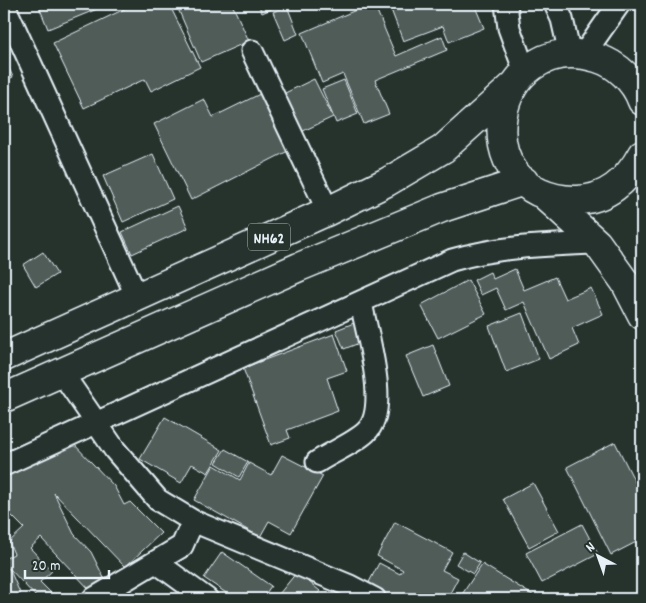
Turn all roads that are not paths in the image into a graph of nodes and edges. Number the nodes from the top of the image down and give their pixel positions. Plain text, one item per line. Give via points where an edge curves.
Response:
1 (506, 4) edge
2 (555, 4) edge
3 (619, 4) edge
4 (4, 5) edge
5 (252, 51) dead end
6 (577, 54) junction
7 (519, 78) junction
8 (642, 101) edge
9 (642, 154) edge
10 (533, 187) junction
11 (328, 211) junction
12 (597, 243) junction
13 (137, 297) junction
14 (361, 302) junction
15 (642, 315) edge
16 (4, 357) edge
17 (62, 372) junction
18 (4, 398) edge
19 (98, 423) junction
20 (317, 462) dead end
21 (4, 465) edge
22 (193, 521) junction
23 (156, 562) junction
24 (93, 599) edge
25 (208, 599) edge
26 (375, 599) edge

1 - 7 street
2 - 6 street
3 - 6 street
4 - 13 street
5 - 11 street
6 - 7 highway, NH62 via 546,59
6 - 8 highway via 606,61 625,74 640,93
7 - 10 highway via 505,100 500,135 512,168
7 - 11 highway, NH62 via 443,149
9 - 10 highway via 633,171 601,195 582,200 562,199
10 - 12 highway
10 - 17 highway, NH62 via 442,208
11 - 13 highway, NH62
12 - 14 street via 484,251 452,260
12 - 15 highway via 625,282
13 - 16 highway, NH62
14 - 19 street
14 - 20 street via 378,402 374,419 367,431
17 - 18 highway, NH62
17 - 19 street
19 - 21 street
19 - 22 street via 114,450 158,500
22 - 23 street via 182,546
22 - 26 street
23 - 24 street
23 - 25 street

